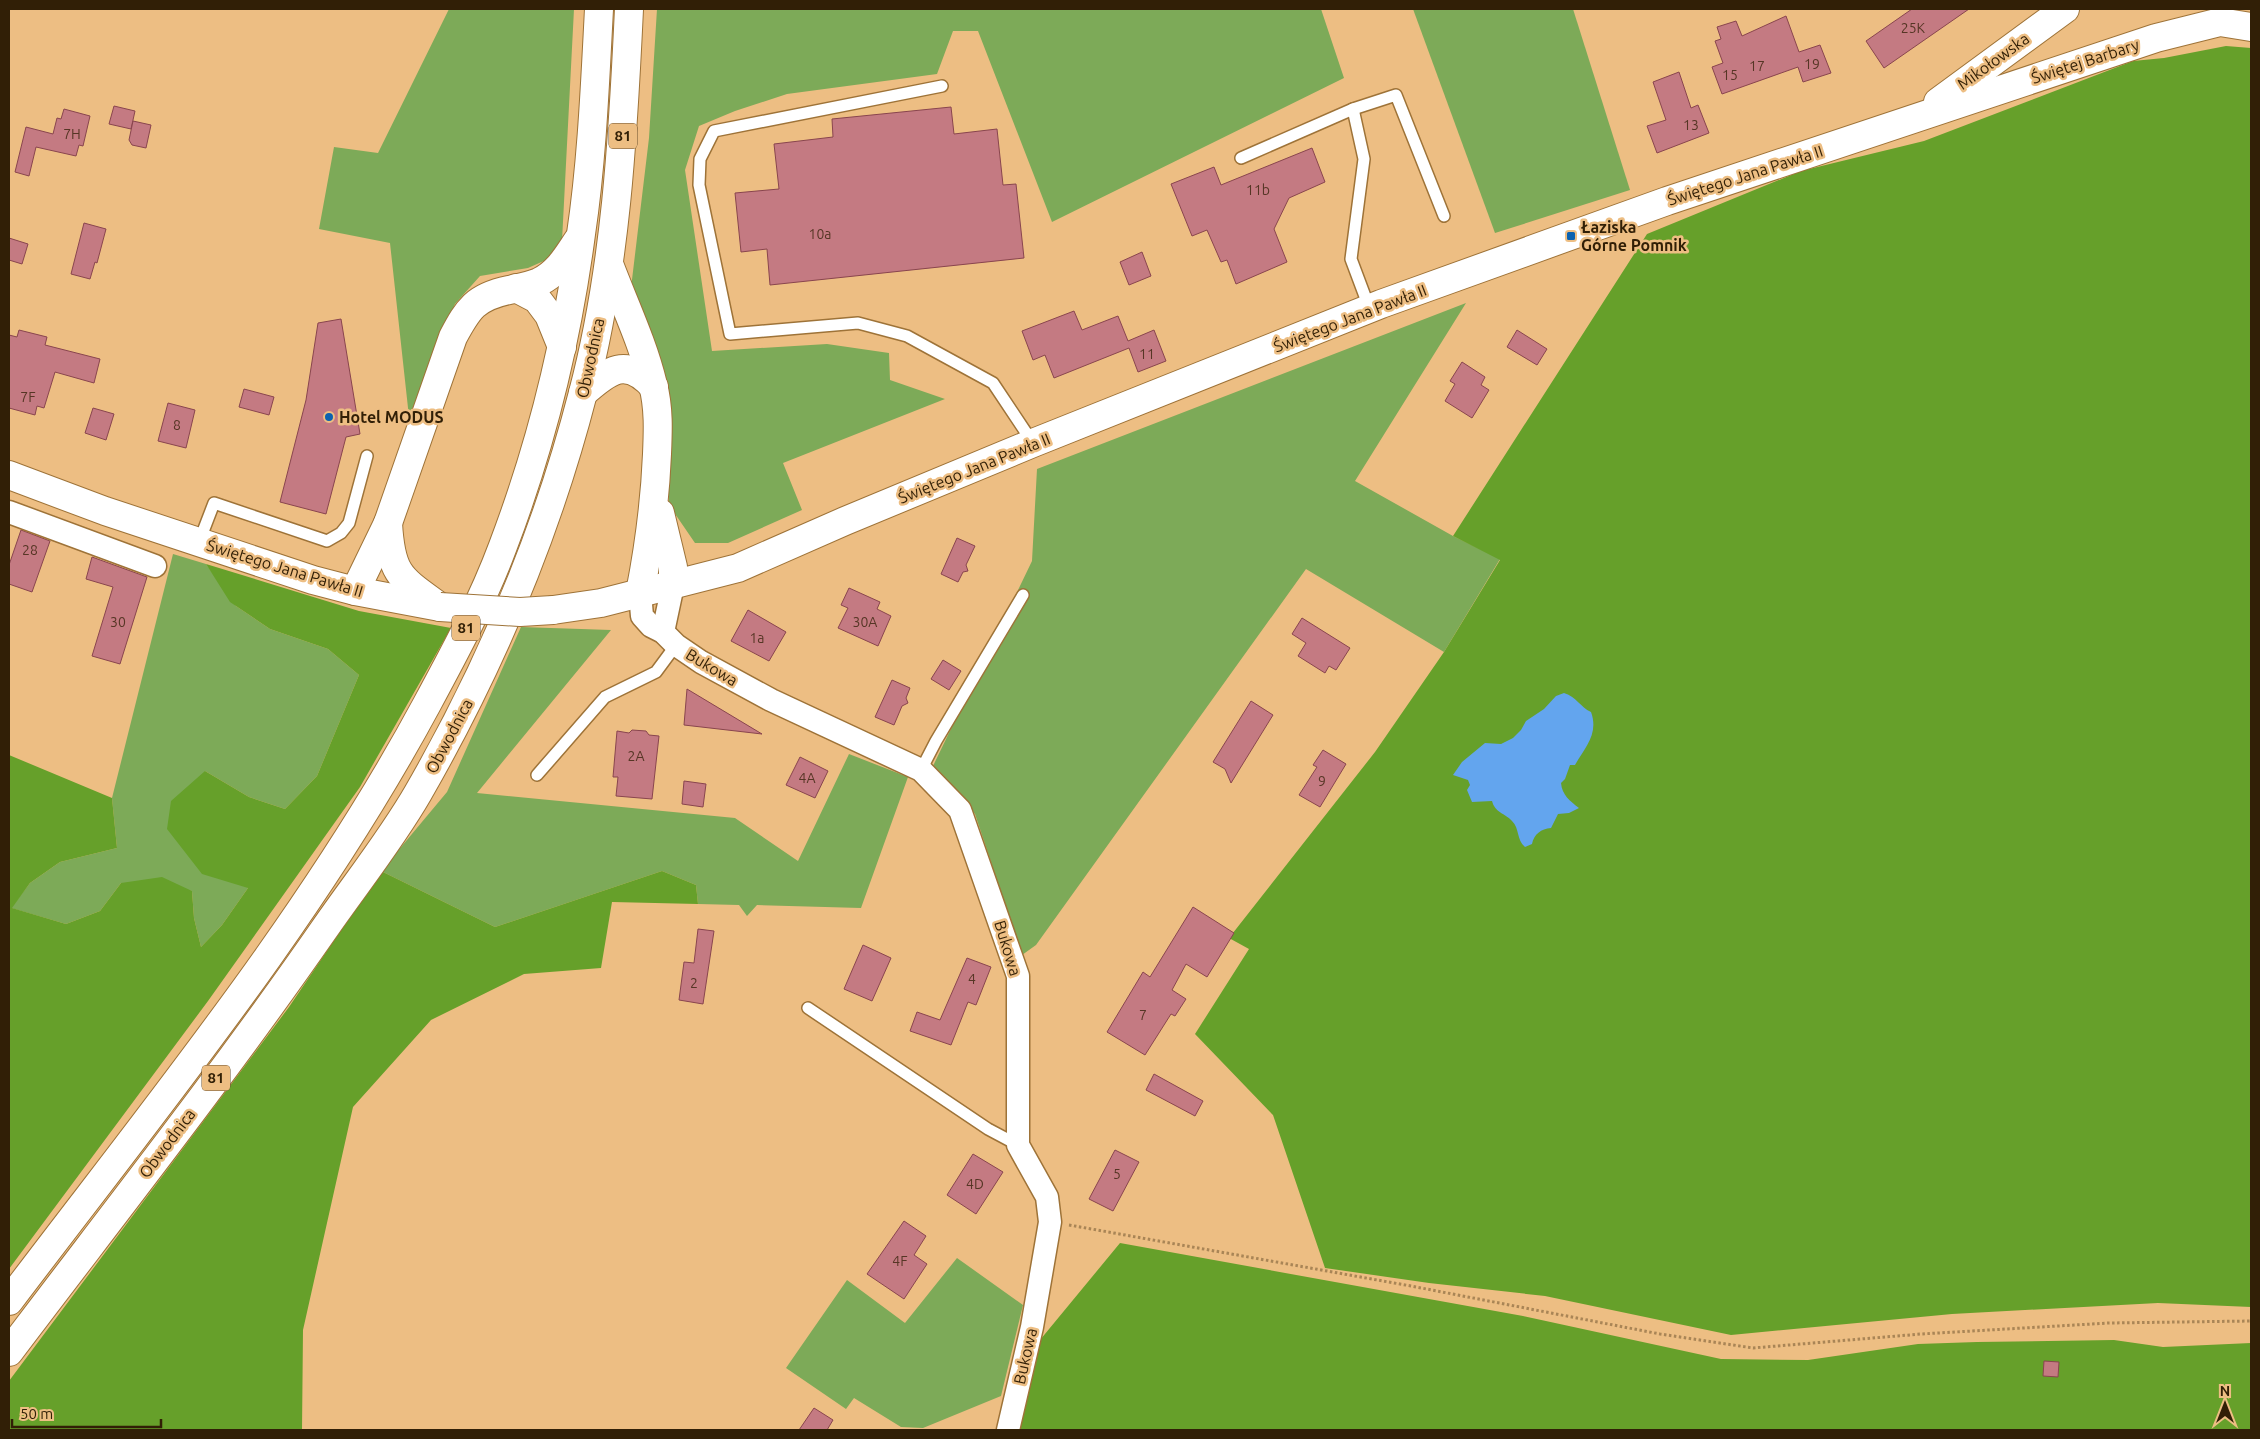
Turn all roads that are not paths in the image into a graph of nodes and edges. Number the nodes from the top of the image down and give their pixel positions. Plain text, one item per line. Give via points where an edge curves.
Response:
1 (598, 9) edge
2 (630, 9) edge
3 (2065, 9) edge
4 (2216, 15) edge
5 (2251, 27) edge
6 (942, 86) dead end
7 (1353, 109) junction
8 (1921, 115) junction
9 (1241, 158) dead end
10 (1444, 216) dead end
11 (581, 234) junction
12 (609, 262) junction
13 (516, 288) junction
14 (1372, 308) junction
15 (562, 347) junction
16 (654, 387) junction
17 (583, 393) junction
18 (1033, 443) junction
19 (367, 456) dead end
20 (9, 475) edge
21 (655, 490) junction
22 (9, 512) edge
23 (388, 522) junction
24 (200, 542) junction
25 (155, 566) dead end
26 (673, 585) junction
27 (355, 591) junction
28 (640, 593) junction
29 (1023, 596) dead end
30 (440, 607) junction
31 (669, 638) junction
32 (921, 770) junction
33 (537, 775) dead end
34 (808, 1008) dead end
35 (1018, 1145) junction
36 (9, 1301) edge
37 (9, 1352) edge
38 (1008, 1430) edge

1 - 11 main road, Obwodnica / 81 via 594,110
2 - 12 main road, Obwodnica / 81 via 624,121
3 - 8 main road, Mikołowska
4 - 5 main road, Świętej Barbary
4 - 8 main road, Świętej Barbary via 2156,38
6 - 18 lane via 714,131 700,159 699,186 730,334 858,323 907,336 993,382
7 - 9 lane
7 - 10 lane via 1396,95
7 - 14 lane via 1364,159 1351,259
8 - 14 main road, Świętego Jana Pawła II via 1667,201
11 - 13 main road via 561,266 539,282
11 - 15 main road, Obwodnica / 81
12 - 16 main road via 642,346
12 - 17 main road, Obwodnica / 81
13 - 15 main road via 537,299 550,314
13 - 23 main road via 497,292 466,311 452,337
14 - 18 main road, Świętego Jana Pawła II
15 - 36 main road, Obwodnica / 81 via 533,456 493,571 394,766 243,990
16 - 17 main road via 642,373 621,368 606,373
16 - 21 main road via 658,418
17 - 37 main road, Obwodnica / 81 via 522,578 473,692 415,798 266,1013
18 - 26 main road, Świętego Jana Pawła II via 738,568
19 - 24 lane via 349,523 341,533 327,541 214,503
20 - 24 main road, Świętego Jana Pawła II
21 - 26 main road via 673,567
21 - 28 main road
22 - 25 street
23 - 27 main road
23 - 30 main road via 389,548 397,570 405,582
24 - 27 main road, Świętego Jana Pawła II
26 - 28 main road, Świętego Jana Pawła II
26 - 31 street
27 - 30 main road, Świętego Jana Pawła II
28 - 30 main road, Świętego Jana Pawła II, bridge via 553,610
28 - 31 street, Bukowa via 642,616
29 - 32 lane
31 - 32 street, Bukowa via 701,662 771,700
31 - 33 lane via 656,672 605,697
32 - 35 street, Bukowa via 960,810 1018,976
34 - 35 lane via 988,1129
35 - 38 street, Bukowa via 1047,1197 1050,1222 1032,1327

